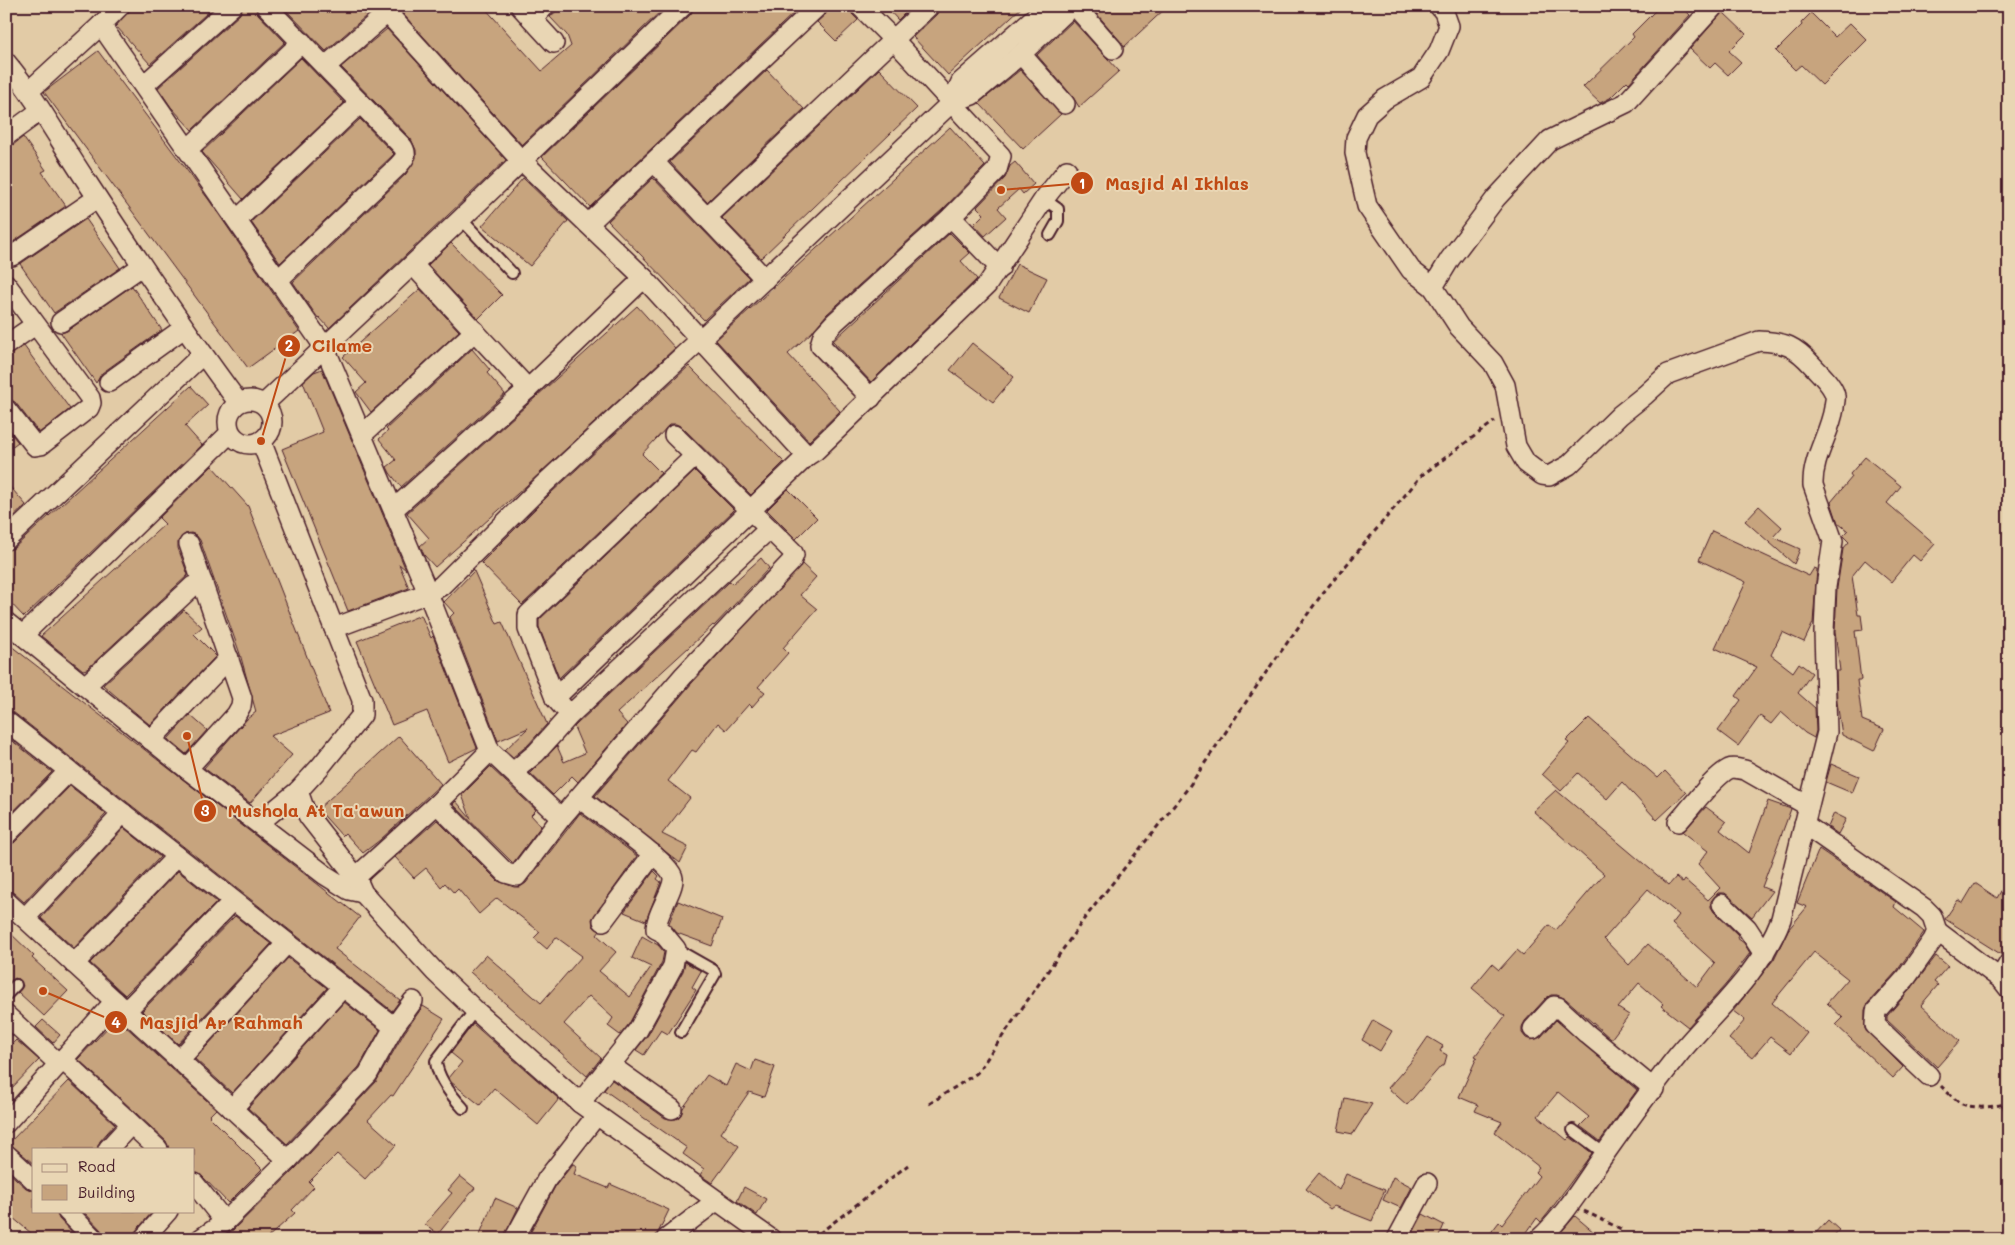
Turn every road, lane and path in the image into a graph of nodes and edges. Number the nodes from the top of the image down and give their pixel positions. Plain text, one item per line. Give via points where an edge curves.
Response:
1 (120, 6) edge
2 (232, 6) edge
3 (266, 6) edge
4 (683, 6) edge
5 (818, 6) edge
6 (860, 6) edge
7 (929, 6) edge
8 (1439, 6) edge
9 (1714, 6) edge
10 (1070, 8) edge
11 (388, 9) edge
12 (532, 10) edge
13 (101, 26) junction
14 (894, 40) junction
15 (302, 42) junction
16 (554, 42) dead end
17 (1113, 49) dead end
18 (1021, 54) junction
19 (6, 62) edge
20 (326, 66) junction
21 (144, 86) junction
22 (29, 92) junction
23 (952, 102) junction
24 (360, 103) junction
25 (1065, 104) dead end
26 (40, 111) junction
27 (6, 136) edge
28 (188, 149) junction
29 (522, 162) junction
30 (654, 162) junction
31 (1067, 170) dead end
32 (97, 198) junction
33 (1044, 200) junction
34 (707, 217) junction
35 (951, 217) junction
36 (461, 219) junction
37 (237, 220) junction
38 (588, 224) junction
39 (1050, 235) dead end
40 (12, 256) dead end
41 (413, 265) junction
42 (142, 266) junction
43 (1000, 268) junction
44 (512, 273) dead end
45 (644, 278) junction
46 (765, 279) junction
47 (278, 280) junction
48 (6, 284) edge
49 (1434, 287) junction
50 (61, 322) dead end
51 (35, 325) junction
52 (184, 328) junction
53 (475, 331) junction
54 (701, 339) junction
55 (6, 346) edge
56 (325, 348) junction
57 (203, 354) junction
58 (109, 382) dead end
59 (528, 389) junction
60 (871, 398) junction
61 (238, 402) junction
62 (264, 404) junction
63 (6, 410) edge
64 (1510, 410) junction
65 (230, 433) junction
66 (362, 435) junction
67 (674, 435) dead end
68 (261, 441) junction
69 (695, 456) junction
70 (806, 456) junction
71 (394, 509) junction
72 (748, 512) junction
73 (769, 529) junction
74 (6, 540) edge
75 (189, 544) dead end
76 (748, 548) junction
77 (203, 583) junction
78 (428, 593) junction
79 (6, 622) edge
80 (334, 628) junction
81 (23, 635) junction
82 (229, 658) junction
83 (85, 686) junction
84 (554, 698) junction
85 (570, 715) junction
86 (8, 726) edge
87 (151, 740) junction
88 (490, 751) junction
89 (187, 769) junction
90 (69, 771) junction
91 (513, 772) junction
92 (298, 791) junction
93 (578, 798) junction
94 (437, 804) junction
95 (123, 813) junction
96 (1806, 815) junction
97 (562, 818) junction
98 (1678, 822) dead end
99 (258, 823) junction
100 (6, 835) edge
101 (653, 854) junction
102 (177, 856) junction
103 (359, 885) junction
104 (6, 901) edge
105 (233, 901) junction
106 (1722, 904) dead end
107 (25, 918) junction
108 (603, 921) dead end
109 (1937, 931) junction
110 (287, 943) junction
111 (676, 948) junction
112 (1764, 954) junction
113 (74, 964) junction
114 (2006, 977) edge
115 (16, 985) dead end
116 (343, 987) junction
117 (6, 995) edge
118 (413, 1001) dead end
119 (120, 1006) junction
120 (475, 1010) junction
121 (6, 1015) edge
122 (394, 1027) junction
123 (1533, 1029) dead end
124 (681, 1032) dead end
125 (179, 1060) junction
126 (61, 1062) junction
127 (610, 1065) junction
128 (1929, 1076) joint
129 (1654, 1089) junction
130 (2009, 1101) edge
131 (580, 1103) junction
132 (930, 1104) dead end
133 (2003, 1105) junction
134 (463, 1108) dead end
135 (672, 1108) dead end
136 (232, 1109) junction
137 (596, 1116) junction
138 (2009, 1121) edge
139 (6, 1123) edge
140 (132, 1124) junction
141 (1574, 1130) dead end
142 (109, 1148) edge
143 (157, 1148) edge
144 (6, 1154) edge
145 (1605, 1154) junction
146 (288, 1160) junction
147 (908, 1165) dead end
148 (32, 1178) edge
149 (1427, 1183) dead end
150 (195, 1184) edge
151 (716, 1201) junction
152 (1570, 1204) junction
153 (68, 1212) edge
154 (167, 1212) edge
155 (225, 1222) junction
156 (1623, 1230) dead end
157 (94, 1239) edge
158 (144, 1239) edge
159 (200, 1239) edge
160 (514, 1239) edge
161 (666, 1239) edge
162 (771, 1239) edge
163 (812, 1239) edge
164 (1397, 1239) edge
165 (1540, 1239) edge

1 - 13 street
2 - 21 street
3 - 15 street
4 - 29 street
5 - 30 street
6 - 14 street
7 - 14 street
8 - 49 street via 1448,26 1439,51 1421,78 1385,99 1367,115 1356,138 1355,153 1368,206 1411,270
9 - 49 street via 1626,103 1550,140 1496,198 1450,259
10 - 17 street
10 - 18 street
10 - 23 street via 1044,9 961,82
11 - 20 street
11 - 29 street
12 - 16 street
13 - 21 street
13 - 22 street
14 - 23 street
14 - 34 street
15 - 20 street
15 - 28 street
18 - 23 street via 972,95
18 - 25 street
19 - 22 street
20 - 24 street
21 - 28 street
22 - 26 street
23 - 35 street via 1001,156 1001,160 997,170
23 - 46 street
24 - 37 street
24 - 47 street via 403,147 406,156
26 - 27 street
26 - 32 street
28 - 37 street
29 - 36 street
29 - 38 street
30 - 34 street
30 - 38 street
31 - 33 street
32 - 40 street
32 - 42 street
33 - 39 lane via 1058,209 1058,221
33 - 43 street
34 - 46 street
35 - 43 street
35 - 60 street via 828,329 821,340 820,345
36 - 41 street
36 - 44 lane
37 - 47 street
38 - 45 street
41 - 53 street
41 - 56 street
42 - 50 street
42 - 52 street
43 - 60 street via 987,285
45 - 54 street
45 - 59 street
46 - 54 street
47 - 56 street
48 - 51 street
49 - 64 street via 1459,327 1493,363 1505,385
51 - 55 street
51 - 63 street via 92,403 41,445 33,444
52 - 57 street
52 - 58 street
53 - 59 street
53 - 66 street
54 - 70 street
54 - 78 street via 544,484 441,586
56 - 62 street
56 - 66 street
57 - 61 street
57 - 74 street
59 - 71 street
60 - 70 street
61 - 62 street via 256,400
61 - 65 street via 228,416
62 - 68 street via 269,410 272,428
64 - 96 street via 1516,446 1526,463 1542,475 1549,476 1569,465 1668,374 1759,341 1790,346 1807,360 1831,389 1832,421 1812,476 1812,485 1833,540 1826,587 1827,732
64 - 132 path via 1422,476 1322,594 1188,788 1084,919 977,1073
65 - 68 street via 244,444
65 - 81 street
66 - 71 street
67 - 69 street
68 - 80 street
69 - 72 street
69 - 84 street via 528,615 528,629
70 - 72 street
71 - 78 street
72 - 73 street
72 - 76 street
72 - 84 street
73 - 76 street
73 - 93 street via 792,551 791,562 684,675
75 - 77 street
76 - 85 street
77 - 82 street
77 - 83 street via 193,586
78 - 80 street
78 - 88 street
79 - 81 street
80 - 92 street via 362,700 362,715
81 - 83 street
82 - 87 street
82 - 89 street via 242,698 241,706
83 - 87 street
84 - 85 street
85 - 91 street via 536,753
86 - 90 street
87 - 89 street
88 - 91 street
88 - 94 street
89 - 99 street
90 - 95 street
90 - 100 street
91 - 97 street
92 - 99 street
92 - 103 street via 304,808
93 - 97 street
93 - 101 street
94 - 97 street via 506,874 513,876 522,872
94 - 103 street
95 - 102 street
95 - 107 street
96 - 98 street via 1745,770 1737,768 1729,769 1714,782
96 - 109 street via 1924,908 1932,916
96 - 112 street via 1781,919
99 - 103 street via 349,890
101 - 108 street
101 - 111 street via 672,874 673,880 656,929
102 - 105 street
102 - 113 street
103 - 120 street via 435,972
104 - 107 street
105 - 110 street
105 - 119 street
106 - 112 street via 1747,928
107 - 113 street
109 - 114 street
109 - 128 street via 1906,978 1876,1011 1875,1019 1875,1025
110 - 116 street
110 - 125 street
111 - 124 lane via 713,970 714,974
111 - 127 street via 673,966 638,1030
112 - 129 street
113 - 119 street
115 - 117 lane
116 - 122 street
116 - 136 street
118 - 122 street
119 - 125 street
119 - 126 street
120 - 131 street
120 - 134 lane via 436,1061 452,1095
121 - 126 street
122 - 146 street via 368,1074
123 - 129 street via 1554,1006 1558,1006
125 - 136 street
126 - 139 street
126 - 140 street
127 - 131 street
127 - 135 street
128 - 133 path via 1962,1104
129 - 145 street
130 - 133 path
131 - 137 street
133 - 138 path
136 - 146 street
137 - 151 street
137 - 160 street via 547,1178
140 - 142 street
140 - 143 street
141 - 145 lane
144 - 148 street
145 - 152 street
146 - 155 street
147 - 163 path
149 - 164 street
150 - 155 street
151 - 161 street
151 - 162 street
152 - 156 path
152 - 165 street
153 - 157 street
154 - 158 street
155 - 159 street

